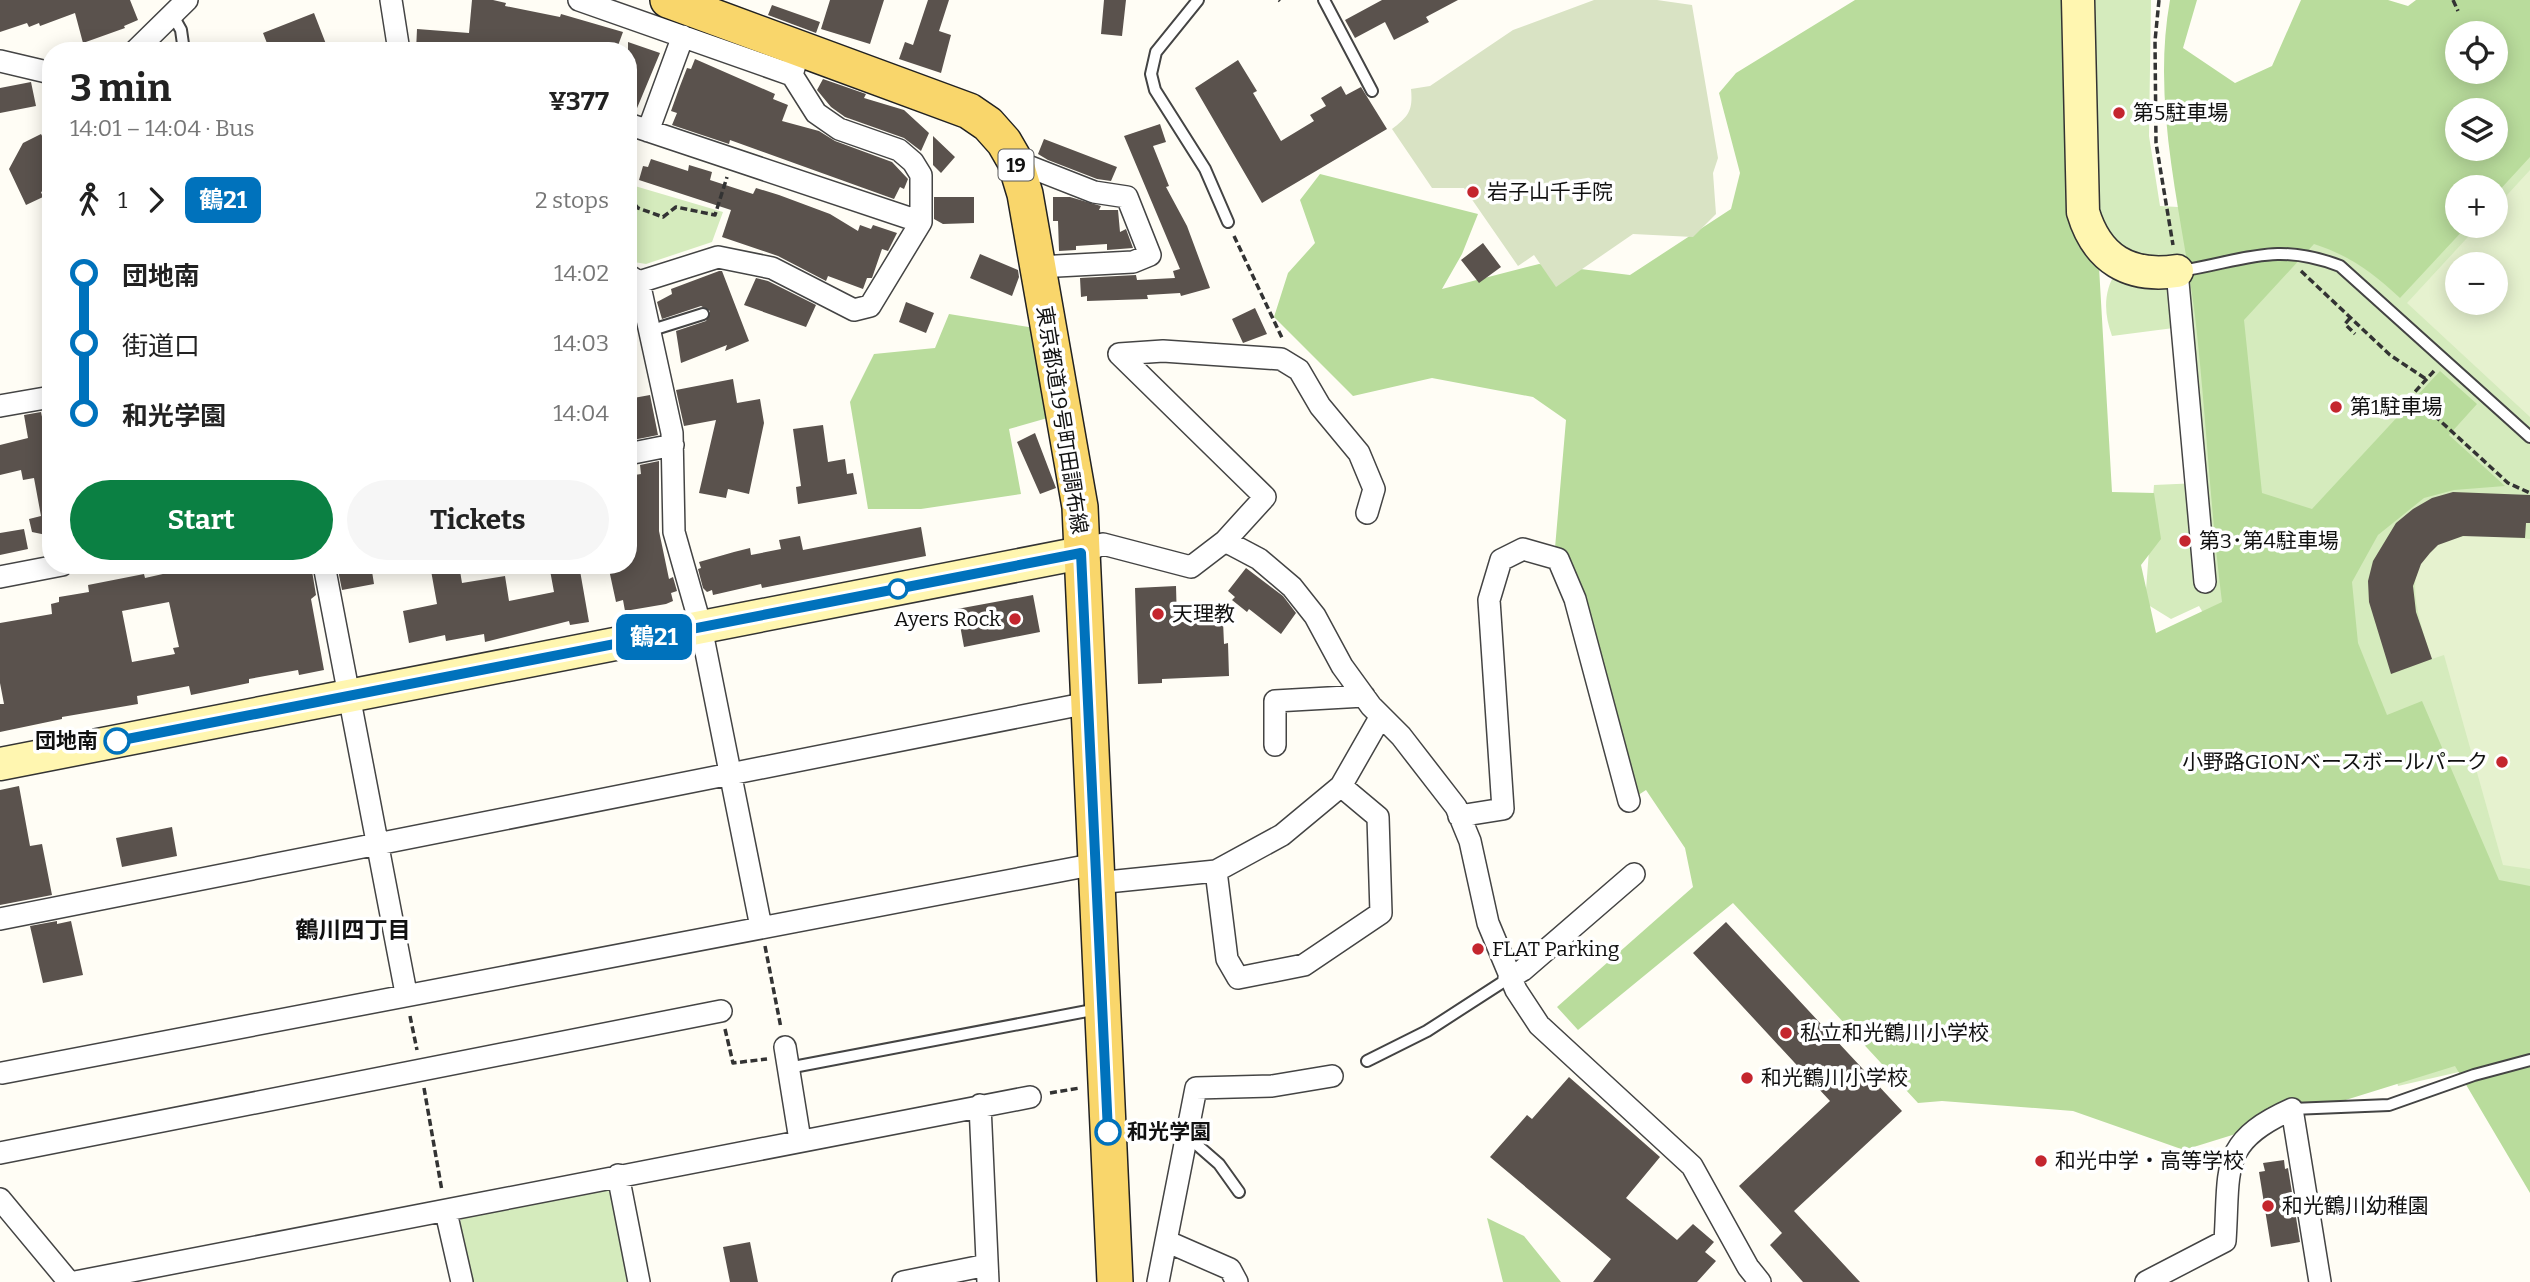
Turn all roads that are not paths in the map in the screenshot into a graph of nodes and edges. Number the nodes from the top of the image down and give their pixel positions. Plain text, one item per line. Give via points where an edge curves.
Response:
1 (391, 0) edge
2 (579, 0) edge
3 (668, 0) edge
4 (1198, 0) edge
5 (1324, 0) edge
6 (2078, 0) edge
7 (180, 7) edge
8 (683, 36) junction
9 (144, 42) edge
10 (183, 42) edge
11 (398, 42) edge
12 (0, 61) edge
13 (796, 61) junction
14 (42, 71) edge
15 (1372, 91) dead end
16 (638, 127) edge
17 (1015, 160) junction
18 (921, 222) junction
19 (1227, 222) road end
20 (1038, 267) junction
21 (2177, 271) junction
22 (637, 289) edge
23 (637, 298) edge
24 (703, 314) dead end
25 (649, 331) junction
26 (42, 399) edge
27 (0, 406) edge
28 (2530, 437) edge
29 (673, 445) junction
30 (637, 452) edge
31 (1367, 513) dead end
32 (1224, 541) junction
33 (1081, 553) junction
34 (42, 569) edge
35 (326, 574) edge
36 (0, 577) edge
37 (2205, 582) dead end
38 (701, 627) junction
39 (349, 696) junction
40 (1364, 696) junction
41 (1088, 704) junction
42 (1381, 716) junction
43 (1275, 745) dead end
44 (0, 764) edge
45 (731, 774) junction
46 (1342, 786) junction
47 (1629, 801) dead end
48 (1460, 816) junction
49 (377, 844) junction
50 (1216, 871) junction
51 (1096, 873) junction
52 (1634, 873) dead end
53 (0, 919) edge
54 (761, 927) junction
55 (1509, 978) junction
56 (406, 993) junction
57 (1102, 1008) junction
58 (721, 1012) road end
59 (786, 1057) joint
60 (2530, 1060) edge
61 (1367, 1061) dead end
62 (1, 1071) edge
63 (1332, 1076) dead end
64 (1030, 1097) road end
65 (980, 1105) junction
66 (2292, 1109) junction
67 (1188, 1137) junction
68 (800, 1140) junction
69 (0, 1153) edge
70 (618, 1175) junction
71 (1239, 1192) dead end
72 (0, 1199) edge
73 (446, 1212) junction
74 (1166, 1241) junction
75 (988, 1273) edge
76 (69, 1282) edge
77 (75, 1282) edge
78 (462, 1282) edge
79 (639, 1282) edge
80 (903, 1282) edge
81 (1115, 1282) edge
82 (1158, 1282) edge
83 (1237, 1282) edge
84 (1760, 1282) edge
85 (2146, 1282) edge
86 (2320, 1282) edge

1 - 11 street
2 - 8 street
3 - 13 main road, 東京都道19号町田調布線 / 19
4 - 19 lane via 1156,52 1152,74 1155,90 1205,169
5 - 15 lane
6 - 21 street via 2083,212 2088,229 2094,241 2123,265 2158,274
7 - 9 street
7 - 10 lane
8 - 13 street
8 - 16 street
12 - 14 street
13 - 17 main road, 東京都道19号町田調布線 / 19 via 969,110 988,124
13 - 18 street via 816,113 839,130 899,150 914,162 923,192
16 - 18 street
17 - 20 main road, 東京都道19号町田調布線 / 19
17 - 20 street via 1094,192 1127,197 1150,255 1133,262
18 - 22 street via 870,306 854,310 772,268 718,257
20 - 33 main road, 東京都道19号町田調布線 / 19 via 1080,507
21 - 28 lane via 2289,252 2340,266
21 - 37 street
23 - 25 street
24 - 25 lane
25 - 29 street
26 - 27 street
29 - 30 street
29 - 38 street via 674,532
31 - 32 street via 1374,489 1359,453 1320,406 1296,367 1281,359 1163,351 1119,354 1265,497
32 - 33 street via 1191,567 1103,544
32 - 40 street via 1259,559 1292,587
33 - 38 street
33 - 41 main road, 東京都道19号町田調布線 / 19
34 - 36 street
35 - 39 street
38 - 39 street
38 - 45 street
39 - 44 street
39 - 49 street
40 - 42 street
40 - 43 street via 1275,701
41 - 45 street
41 - 51 main road, 東京都道19号町田調布線 / 19
42 - 46 street
42 - 48 street
45 - 49 street
45 - 54 street
46 - 50 street via 1282,835
46 - 50 street via 1378,817 1381,913 1304,965 1238,978 1227,959
47 - 48 street via 1575,599 1558,559 1523,549 1501,560 1489,600 1503,809
48 - 55 street via 1488,923
49 - 53 street
49 - 56 street
50 - 51 street
51 - 54 street
51 - 57 main road, 東京都道19号町田調布線 / 19
52 - 55 street
54 - 56 street
55 - 61 lane via 1427,1031
55 - 84 street via 1539,1025 1692,1166
56 - 62 street
57 - 59 lane
57 - 81 main road, 東京都道19号町田調布線 / 19
58 - 69 street
59 - 68 street
60 - 66 lane via 2389,1105
63 - 67 street via 1272,1086 1196,1088
64 - 65 street
65 - 68 street
65 - 75 street
66 - 85 street via 2246,1135 2231,1157 2225,1241
66 - 86 street
67 - 71 lane via 1219,1164
67 - 74 street
68 - 70 street
70 - 73 street
70 - 79 street
72 - 76 street
73 - 77 street
73 - 78 street
74 - 82 street
74 - 83 street via 1230,1269
75 - 80 street

